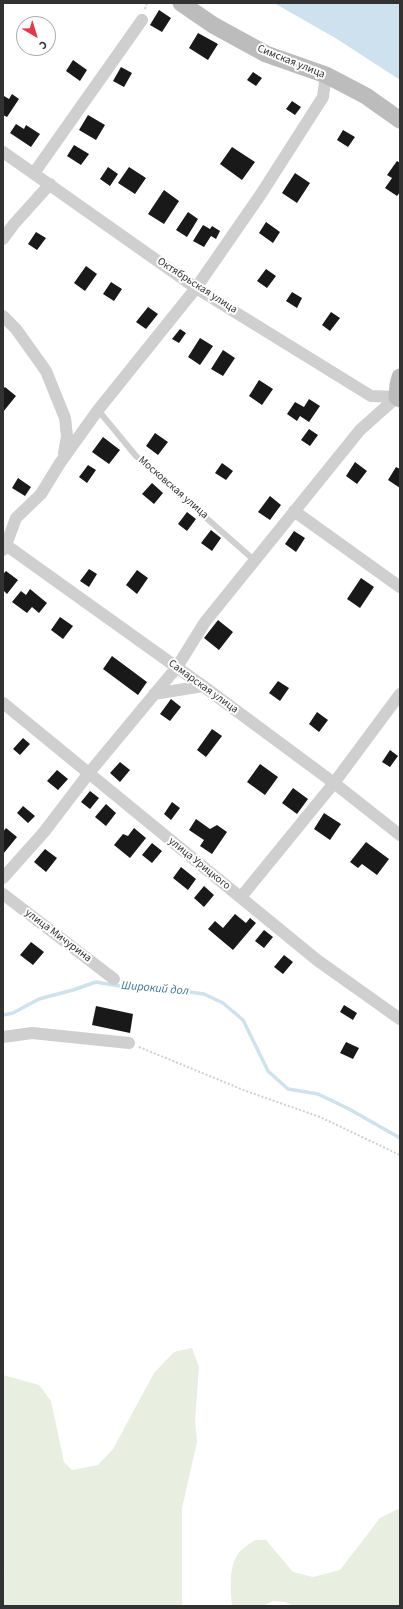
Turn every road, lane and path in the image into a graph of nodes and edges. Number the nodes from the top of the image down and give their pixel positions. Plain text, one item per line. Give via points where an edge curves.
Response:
1 (181, 3) edge
2 (142, 20) dead end
3 (326, 75) junction
4 (400, 120) edge
5 (3, 152) edge
6 (34, 173) junction
7 (50, 184) junction
8 (3, 239) edge
9 (196, 288) junction
10 (3, 316) edge
11 (400, 377) edge
12 (399, 398) edge
13 (98, 410) junction
14 (60, 463) junction
15 (294, 511) junction
16 (4, 546) edge
17 (254, 560) junction
18 (400, 587) edge
19 (177, 667) junction
20 (203, 686) junction
21 (154, 694) junction
22 (400, 694) edge
23 (3, 703) edge
24 (89, 774) junction
25 (334, 783) junction
26 (400, 835) edge
27 (3, 878) edge
28 (3, 894) edge
29 (240, 897) junction
30 (114, 978) dead end
31 (400, 1019) edge
32 (3, 1036) edge
33 (129, 1043) joint
34 (400, 1155) edge

1 - 3 main road, Симская улица via 213,25 266,54
2 - 6 street
3 - 4 main road, Симская улица via 366,96
3 - 9 street via 323,98
5 - 6 street, Октябрьская улица
6 - 7 street, Октябрьская улица
7 - 8 street
7 - 9 street, Октябрьская улица
9 - 12 street, Октябрьская улица via 371,396
9 - 13 street
10 - 14 street via 16,329 46,371 65,418 67,445
11 - 12 main road
12 - 15 street via 360,430
13 - 14 street
13 - 17 lane, Московская улица via 136,456
14 - 16 street via 41,494 16,518
15 - 17 street
15 - 18 street
16 - 19 street, Самарская улица
17 - 19 street via 205,622
19 - 20 street, Самарская улица
19 - 21 street
20 - 21 street
20 - 25 street, Самарская улица
21 - 24 street
22 - 25 street
23 - 24 street, улица Урицкого
24 - 27 street via 44,832
24 - 29 street, улица Урицкого
25 - 26 street, Самарская улица
25 - 29 street
28 - 30 street, улица Мичурина
29 - 31 street, улица Урицкого via 317,960
32 - 33 street via 32,1033
33 - 34 path via 246,1091 320,1117

